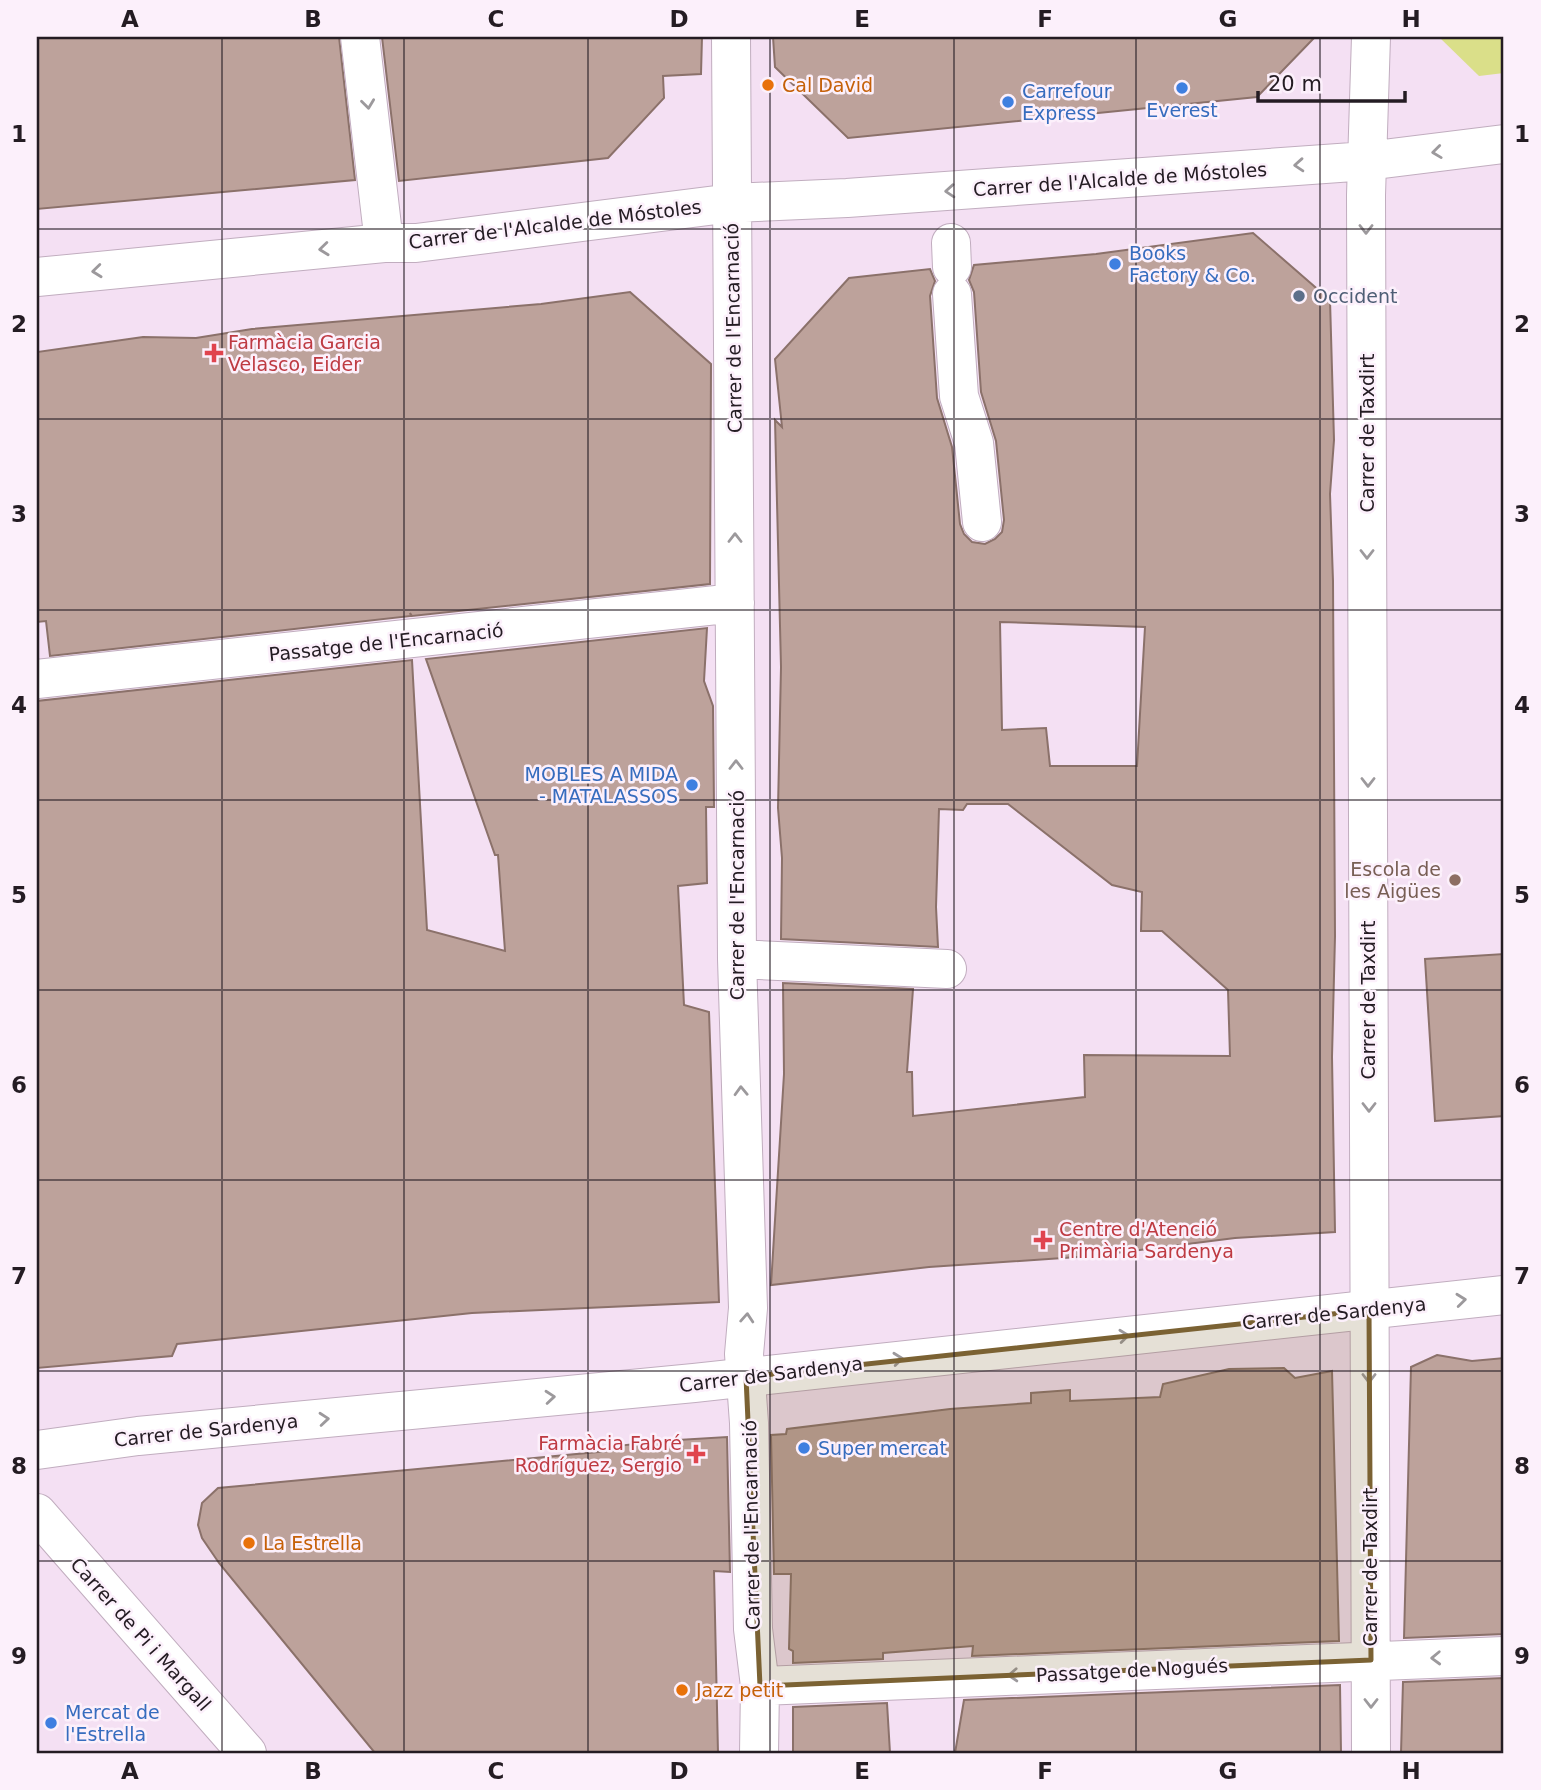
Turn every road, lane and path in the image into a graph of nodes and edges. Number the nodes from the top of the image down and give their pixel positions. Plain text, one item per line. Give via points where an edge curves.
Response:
1 (360, 37) edge
2 (731, 37) edge
3 (1371, 37) edge
4 (1504, 144) edge
5 (1367, 160) junction
6 (732, 203) junction
7 (384, 243) junction
8 (951, 268) dead end
9 (37, 277) edge
10 (982, 522) dead end
11 (735, 604) junction
12 (37, 679) edge
13 (737, 959) junction
14 (947, 969) dead end
15 (1504, 1295) edge
16 (1369, 1310) junction
17 (746, 1377) junction
18 (37, 1450) edge
19 (37, 1513) edge
20 (1504, 1656) edge
21 (1371, 1660) junction
22 (760, 1686) junction
23 (247, 1753) edge
24 (759, 1753) edge
25 (1371, 1753) edge

1 -> 7 street
2 - 6 street, Carrer de l'Encarnació
3 - 5 street, Carrer de Taxdirt
4 -> 5 street, Carrer de l'Alcalde de Móstoles
5 -> 6 street, Carrer de l'Alcalde de Móstoles
5 -> 16 street, Carrer de Taxdirt
6 - 7 street, Carrer de l'Alcalde de Móstoles via 416,243
11 -> 6 street, Carrer de l'Encarnació
7 -> 9 street, Carrer de l'Alcalde de Móstoles
8 - 10 street via 959,396 974,443
11 - 12 street, Passatge de l'Encarnació
13 -> 11 street, Carrer de l'Encarnació
13 - 14 street
17 -> 13 street, Carrer de l'Encarnació
16 -> 15 street, Carrer de Sardenya
17 -> 16 street, Carrer de Sardenya
16 -> 21 street, Carrer de Taxdirt
18 -> 17 street, Carrer de Sardenya via 138,1436
17 - 22 street, Carrer de l'Encarnació via 753,1629
19 - 23 street, Carrer de Pi i Margall
20 -> 21 street, Passatge de Nogués
21 -> 22 street, Passatge de Nogués
21 -> 25 street, Carrer de Taxdirt
22 - 24 street, Carrer de l'Encarnació

